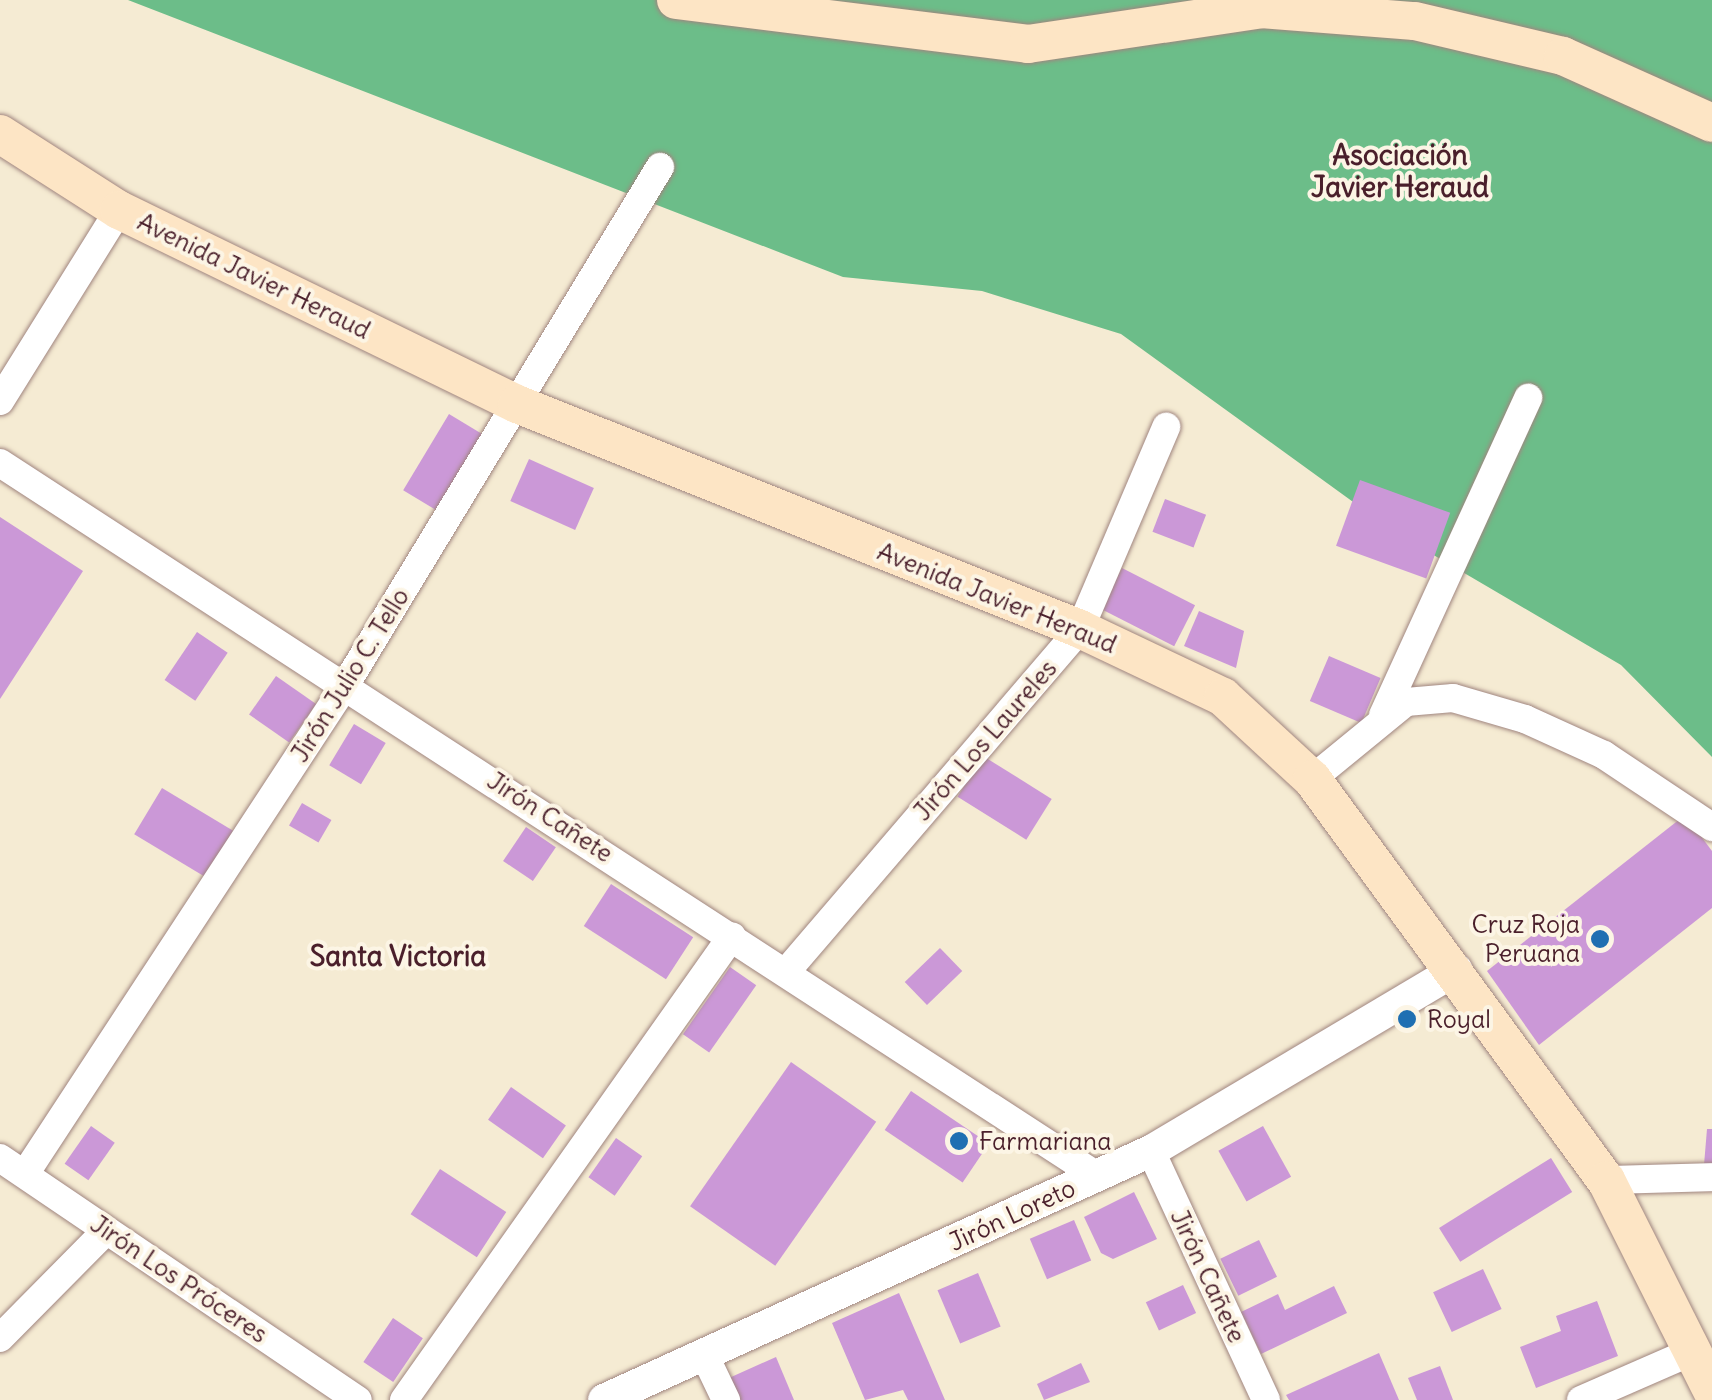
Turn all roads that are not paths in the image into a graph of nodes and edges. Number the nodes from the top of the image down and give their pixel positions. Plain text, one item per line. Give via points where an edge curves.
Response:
1 (676, 0) edge
2 (1712, 122) edge
3 (0, 134) edge
4 (660, 166) dead end
5 (119, 210) junction
6 (1528, 398) dead end
7 (0, 401) edge
8 (518, 404) junction
9 (1166, 427) dead end
10 (0, 463) edge
11 (1080, 629) junction
12 (346, 684) junction
13 (1383, 715) junction
14 (1312, 779) junction
15 (1712, 827) edge
16 (732, 936) junction
17 (1456, 970) junction
18 (786, 972) junction
19 (1151, 1151) junction
20 (0, 1158) edge
21 (25, 1174) junction
22 (1098, 1176) junction
23 (1712, 1177) edge
24 (1606, 1180) junction
25 (106, 1231) junction
26 (0, 1338) edge
27 (1692, 1352) junction
28 (704, 1356) junction
29 (1712, 1391) edge
30 (358, 1400) edge
31 (404, 1400) edge
32 (604, 1400) edge
33 (726, 1400) edge
34 (1266, 1400) edge
35 (1580, 1400) edge

1 - 2 main road via 1028,44 1261,9 1415,20 1563,56
3 - 5 main road, Avenida Javier Heraud
4 - 8 street, Jirón Julio C. Tello
5 - 7 street
5 - 8 main road, Avenida Javier Heraud
6 - 13 street
8 - 11 main road, Avenida Javier Heraud
8 - 12 street, Jirón Julio C. Tello
9 - 11 street, Jirón Los Laureles
10 - 12 street, Jirón Cañete
11 - 14 main road, Avenida Javier Heraud via 1224,697
11 - 18 street, Jirón Los Laureles
12 - 16 street, Jirón Cañete
12 - 21 street, Jirón Julio C. Tello
13 - 14 street
13 - 15 street via 1406,702 1454,698 1525,719 1604,755
14 - 17 main road, Avenida Javier Heraud
16 - 18 street, Jirón Cañete
16 - 31 street
17 - 19 street, Jirón Loreto
17 - 24 main road, Avenida Javier Heraud
18 - 22 street, Jirón Cañete
19 - 22 street, Jirón Loreto
19 - 34 street, Jirón Cañete
20 - 21 street, Jirón Los Próceres
21 - 25 street, Jirón Los Próceres
22 - 28 street, Jirón Loreto
23 - 24 street
24 - 27 main road, Avenida Javier Heraud
25 - 26 street
25 - 30 street, Jirón Los Próceres
27 - 29 main road, Avenida Javier Heraud
27 - 35 street
28 - 32 street, Jirón Loreto
28 - 33 street

